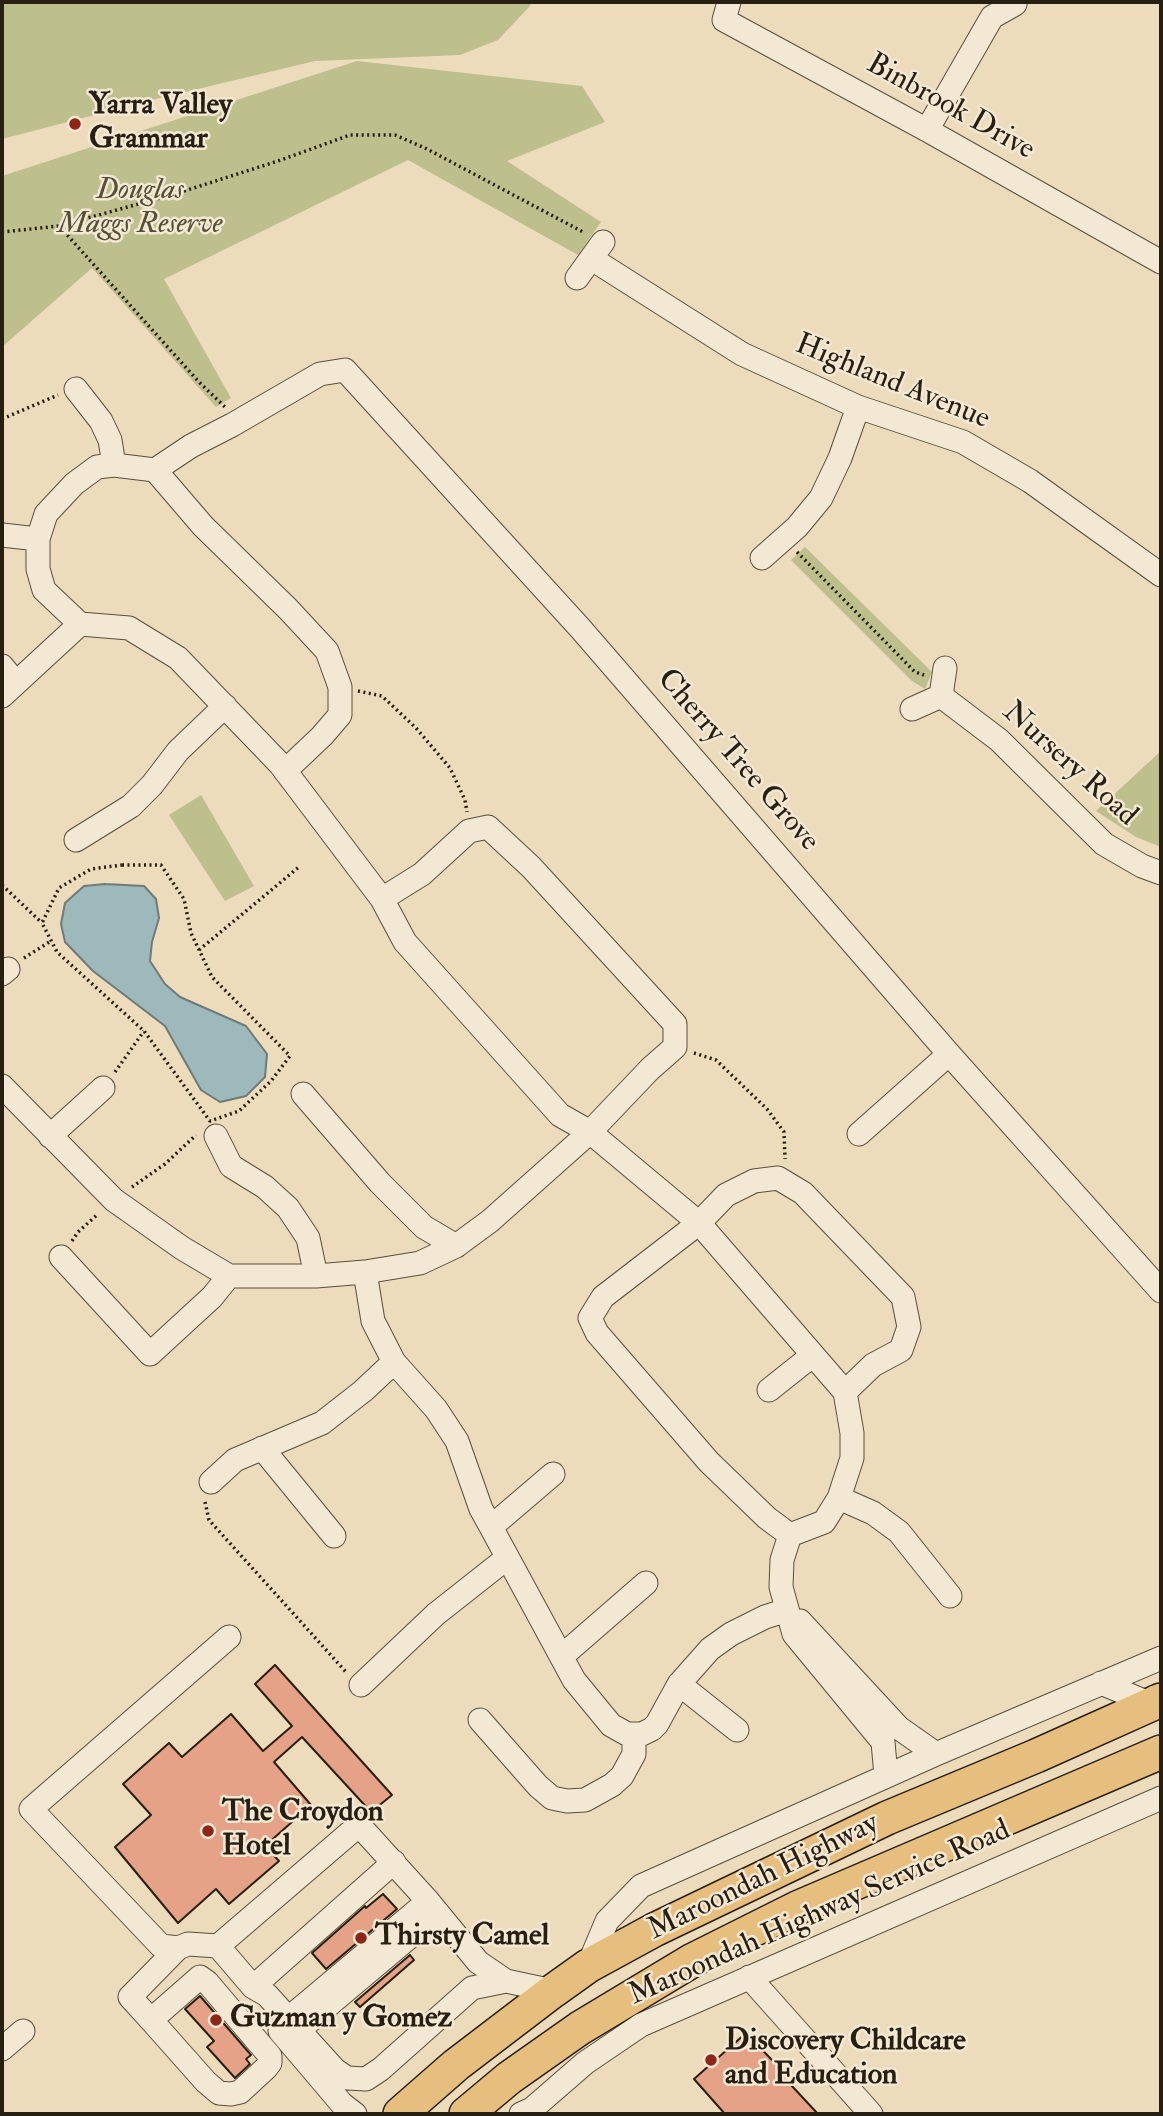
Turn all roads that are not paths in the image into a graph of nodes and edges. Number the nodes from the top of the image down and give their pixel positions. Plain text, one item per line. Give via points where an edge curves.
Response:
1 (729, 2) edge
2 (1015, 4) dead end
3 (927, 130) junction
4 (1161, 262) edge
5 (577, 278) dead end
6 (76, 389) road end
7 (858, 407) junction
8 (114, 465) junction
9 (155, 470) junction
10 (2, 535) edge
11 (37, 539) junction
12 (762, 558) dead end
13 (1161, 575) edge
14 (80, 624) junction
15 (7, 682) edge
16 (225, 706) junction
17 (912, 709) dead end
18 (285, 771) junction
19 (76, 840) dead end
20 (1161, 873) edge
21 (382, 899) junction
22 (949, 1054) junction
23 (103, 1088) road end
24 (303, 1094) dead end
25 (7, 1101) edge
26 (209, 1129) road end
27 (590, 1132) junction
28 (859, 1133) dead end
29 (50, 1136) junction
30 (699, 1223) junction
31 (456, 1246) junction
32 (61, 1257) road end
33 (365, 1272) junction
34 (229, 1276) junction
35 (316, 1276) junction
36 (1161, 1291) edge
37 (813, 1356) junction
38 (394, 1362) junction
39 (769, 1390) dead end
40 (845, 1392) junction
41 (262, 1448) junction
42 (553, 1474) dead end
43 (211, 1482) road end
44 (839, 1498) junction
45 (491, 1528) junction
46 (790, 1535) junction
47 (334, 1536) dead end
48 (507, 1558) junction
49 (646, 1583) dead end
50 (950, 1595) dead end
51 (788, 1610) junction
52 (229, 1637) dead end
53 (562, 1656) junction
54 (1161, 1658) edge
55 (1101, 1683) junction
56 (679, 1684) junction
57 (360, 1685) road end
58 (1158, 1696) edge
59 (480, 1720) dead end
60 (737, 1730) dead end
61 (634, 1735) junction
62 (936, 1754) junction
63 (1036, 1756) junction
64 (1158, 1760) edge
65 (886, 1776) junction
66 (1056, 1798) junction
67 (1161, 1798) edge
68 (394, 1862) junction
69 (433, 1907) junction
70 (218, 1946) junction
71 (178, 1948) junction
72 (589, 1966) junction
73 (749, 1977) junction
74 (506, 1981) junction
75 (253, 1987) junction
76 (553, 1991) junction
77 (151, 2020) junction
78 (294, 2024) junction
79 (23, 2031) dead end
80 (2, 2049) edge
81 (355, 2114) edge
82 (400, 2114) edge
83 (466, 2114) edge
84 (521, 2114) edge
85 (871, 2114) edge

1 - 3 street, Binbrook Drive via 724,20
2 - 3 street via 992,17
3 - 4 street, Binbrook Drive
5 - 7 street, Highland Avenue via 597,250 742,354
6 - 8 street via 101,421
7 - 12 street via 821,498
7 - 13 street, Highland Avenue via 963,442 1030,481
8 - 9 street
8 - 11 street via 97,467 74,484 46,514
9 - 18 street via 203,526 327,651 340,687 340,715
9 - 22 street, Cherry Tree Grove via 320,374 345,370 580,628
10 - 11 street
11 - 14 street via 37,569 44,590
14 - 15 street
14 - 16 street via 129,628 178,658
16 - 18 street
16 - 19 street via 131,806
17 - 20 street, Nursery Road via 943,682 1104,844
18 - 21 street
21 - 27 street via 405,942 561,1115
21 - 27 street via 422,874 469,831 488,827 676,1024 676,1047
22 - 28 street
22 - 36 street, Cherry Tree Grove
23 - 29 street
24 - 31 street via 398,1201 425,1227
25 - 29 street
26 - 35 street via 231,1166 288,1208 307,1238
27 - 30 street
27 - 31 street
29 - 34 street via 114,1200
30 - 37 street
30 - 40 street via 726,1195 754,1181 778,1178 803,1194 903,1297 909,1327 901,1350 873,1365
30 - 46 street via 603,1297 590,1318 597,1333 709,1462
31 - 33 street via 420,1263
32 - 34 street via 150,1354
33 - 35 street
33 - 38 street via 373,1321
34 - 35 street
37 - 39 street
37 - 40 street
38 - 41 street via 322,1423
38 - 45 street via 436,1409 457,1441
40 - 44 street via 852,1458
41 - 43 street via 235,1460
41 - 47 street
42 - 45 street
44 - 46 street via 824,1522
44 - 50 street via 873,1513 899,1532
45 - 48 street
46 - 51 street via 781,1572
48 - 53 street
48 - 57 street via 436,1614
49 - 53 street
51 - 56 street via 731,1634 710,1649
51 - 62 street via 899,1728
51 - 65 street via 794,1634 883,1742
52 - 71 street via 31,1809 161,1946
53 - 61 street via 574,1680 611,1725
54 - 55 street, Maroondah Highway Service Road
55 - 58 street
55 - 62 street, Maroondah Highway Service Road
56 - 60 street
56 - 61 street via 657,1724
58 - 63 highway, Maroondah Highway
59 - 61 street via 538,1786 552,1798 567,1801 585,1800 622,1776 634,1754
62 - 65 street, Maroondah Highway Service Road
63 - 66 highway
63 - 72 highway, Maroondah Highway via 887,1818
64 - 66 highway, Maroondah Highway
65 - 72 street, Maroondah Highway Service Road via 640,1886 607,1921
66 - 83 highway, Maroondah Highway via 797,1908 693,1959 580,2028
67 - 73 street, Maroondah Highway Service Road
68 - 69 street
68 - 70 street via 359,1825
68 - 75 street
69 - 74 street via 478,1962
69 - 78 street
70 - 71 street via 195,1943
70 - 75 street
71 - 77 street via 130,1997
72 - 76 highway, Maroondah Highway
73 - 84 street, Maroondah Highway Service Road via 642,2025
73 - 85 street
74 - 76 street
74 - 78 street via 472,1988 366,2079 347,2078 335,2070
75 - 78 street
75 - 81 street via 258,2005
76 - 82 highway, Maroondah Highway
77 - 77 street via 219,2094 240,2092 270,2063 270,2056 200,1977
79 - 80 street

